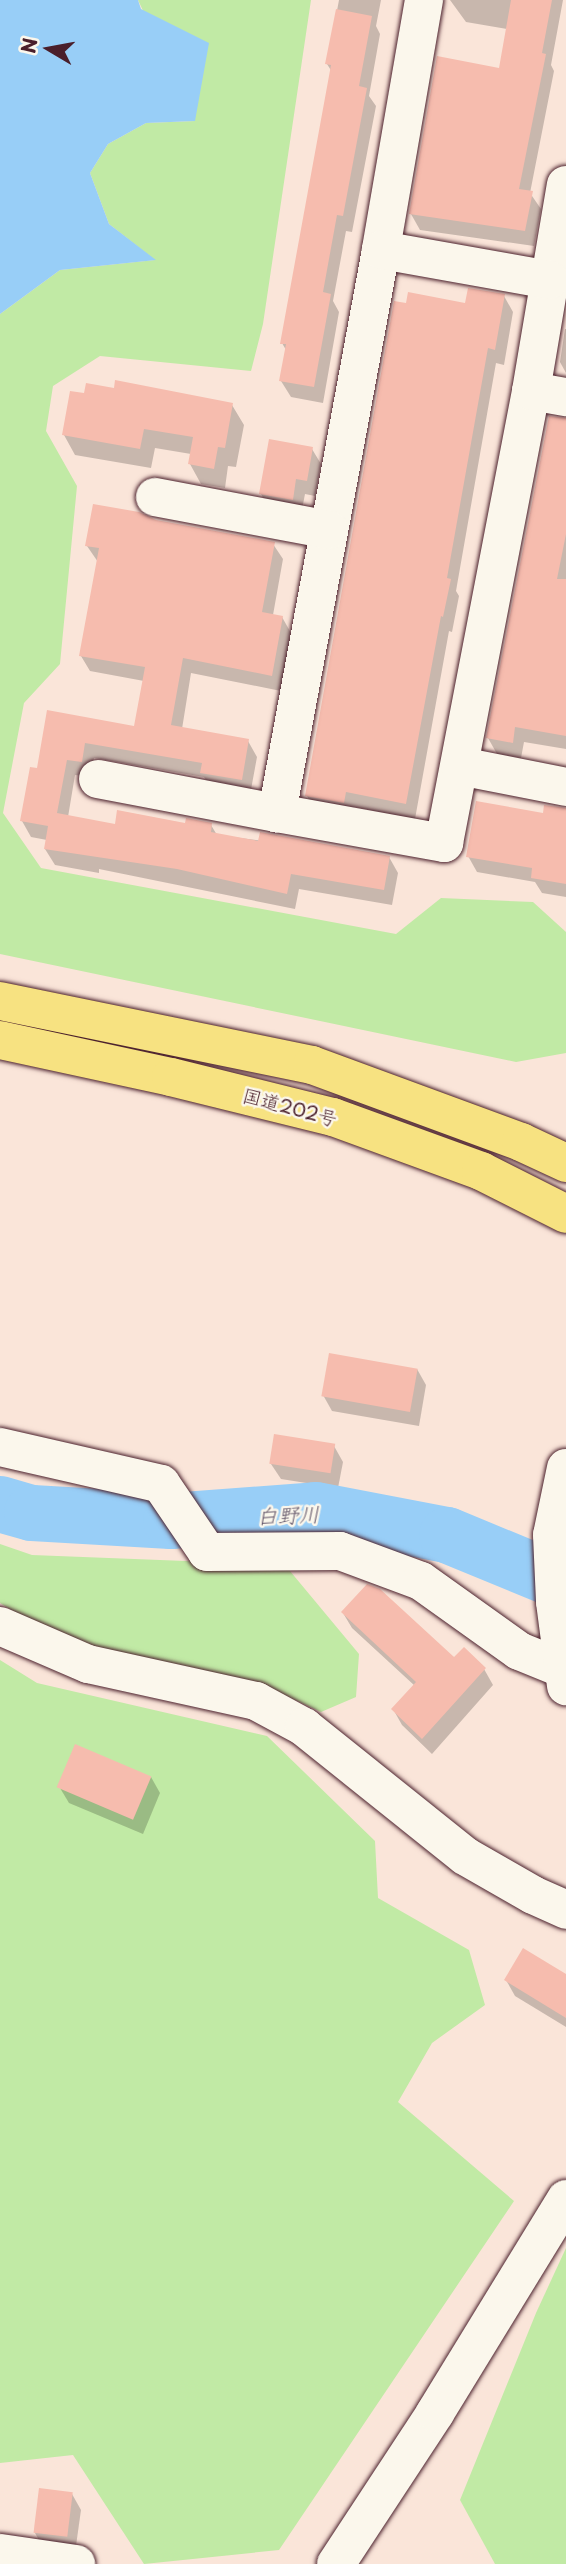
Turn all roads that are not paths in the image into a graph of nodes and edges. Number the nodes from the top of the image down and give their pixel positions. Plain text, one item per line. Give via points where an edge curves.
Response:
1 (424, 0) edge
2 (566, 185) edge
3 (381, 250) junction
4 (549, 280) junction
5 (548, 394) edge
6 (155, 497) dead end
7 (329, 530) junction
8 (460, 766) junction
9 (99, 779) dead end
10 (566, 787) edge
11 (277, 813) junction
12 (0, 1001) edge
13 (0, 1040) edge
14 (566, 1163) edge
15 (566, 1214) edge
16 (0, 1447) edge
17 (566, 1468) edge
18 (0, 1626) edge
19 (565, 1675) edge
20 (566, 1910) edge
21 (566, 2199) edge
22 (0, 2553) edge
23 (76, 2564) edge
24 (336, 2564) edge

1 - 3 street
2 - 4 street
3 - 4 street
3 - 7 street
4 - 5 street
5 - 8 street
6 - 7 street
7 - 11 street
8 - 10 street
8 - 11 street via 444,843
9 - 11 street
12 - 14 highway via 312,1065
13 - 15 highway, 国道202号 via 333,1117 481,1171
16 - 19 street via 161,1484 207,1552 340,1551 421,1581 519,1651
17 - 19 street via 552,1535
18 - 20 street via 88,1664 256,1702 304,1727 466,1856
21 - 24 street
22 - 23 street

